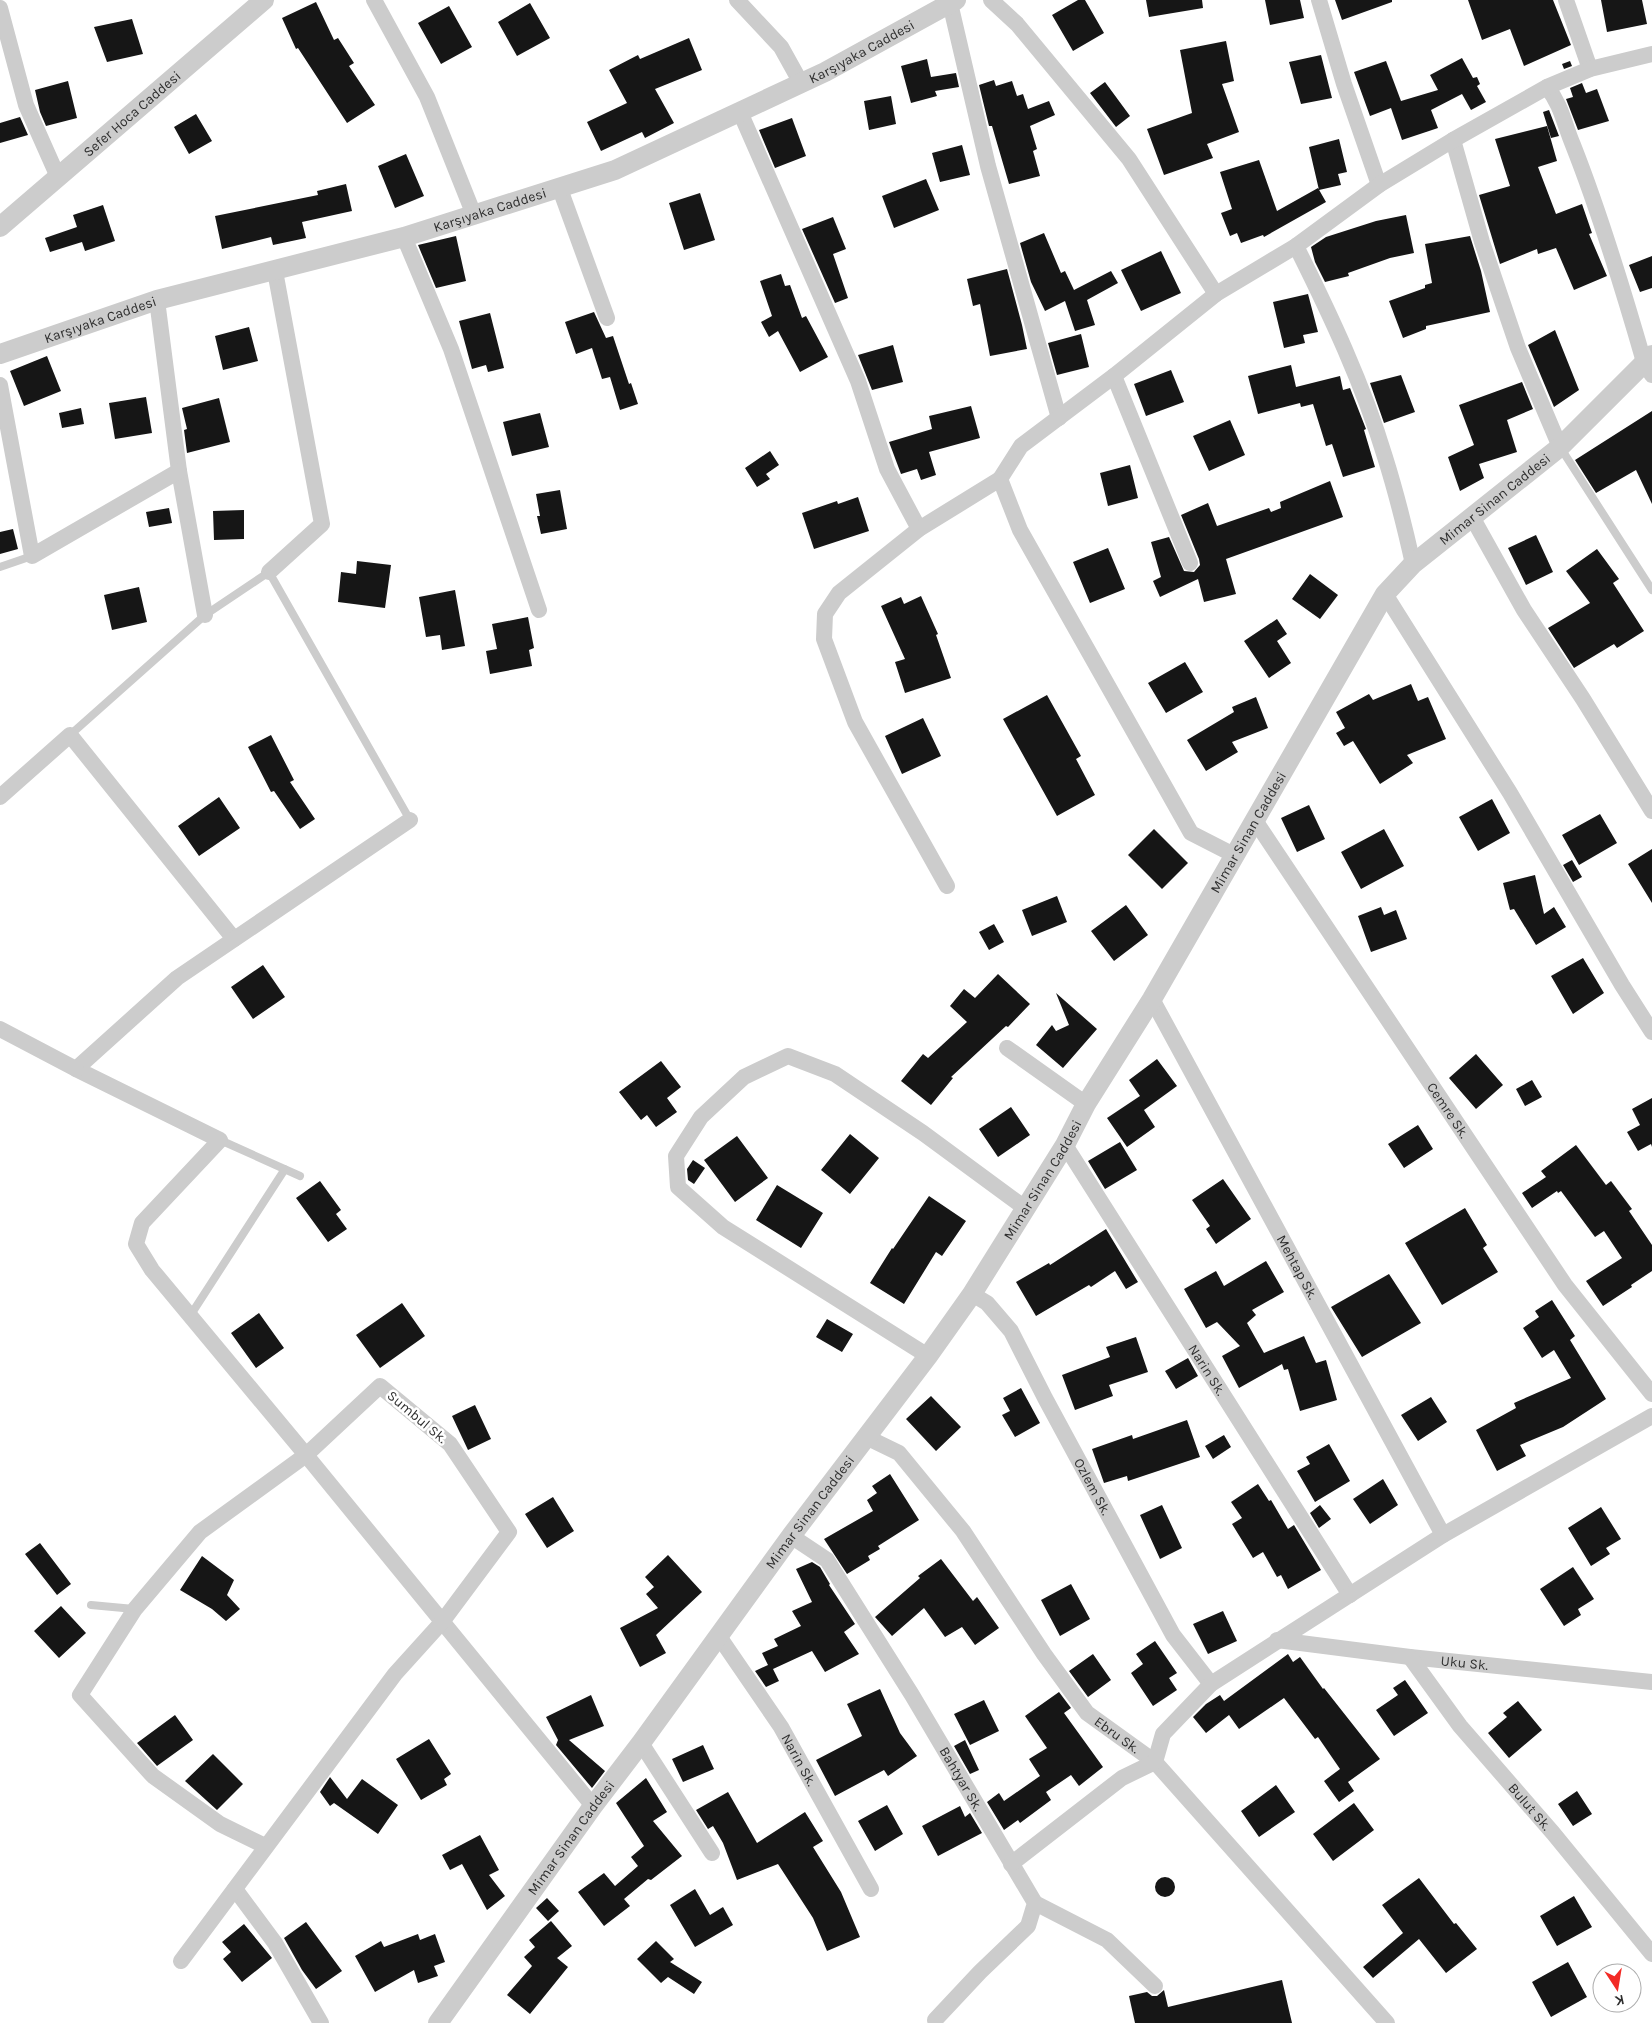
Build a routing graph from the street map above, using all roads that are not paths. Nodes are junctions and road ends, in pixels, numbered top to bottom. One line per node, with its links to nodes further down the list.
1 (264, 0): 15 (street, Sefer Hoca Caddesi)
2 (374, 0): 18 (street)
3 (737, 0): 11 (street)
4 (991, 0): 23 (street)
5 (1319, 0): 16 (street)
6 (1566, 0): 10 (street)
7 (953, 1): 11 (street, Karşıyaka Caddesi); 30 (street)
8 (0, 8): 15 (street)
9 (1652, 54): 10 (street)
10 (1590, 69): 12 (street)
11 (801, 83): 13 (street, Karşıyaka Caddesi)
12 (1547, 87): 14 (street); 27 (street)
13 (740, 112): 17 (street, Karşıyaka Caddesi); 35 (street)
14 (1453, 140): 16 (street); 31 (street)
15 (58, 177): 19 (street, Sefer Hoca Caddesi)
16 (1379, 185): 21 (street)
17 (560, 189): 18 (street, Karşıyaka Caddesi); 25 (street)
18 (474, 215): 20 (street, Karşıyaka Caddesi)
19 (0, 228)
20 (404, 237): 22 (street, Karşıyaka Caddesi); 43 (street)
21 (1296, 246): 23 (street); 38 (street)
22 (275, 271): 24 (street, Karşıyaka Caddesi); 40 (street)
23 (1216, 294): 28 (street)
24 (157, 300): 26 (street, Karşıyaka Caddesi); 32 (street)
25 (607, 318)
26 (0, 354)
27 (1649, 364): 31 (street, Mimar Sinan Caddesi)
28 (1114, 376): 30 (street); 37 (street)
29 (0, 385): 36 (street)
30 (1059, 418): 33 (street)
31 (1560, 447): 34 (street, Mimar Sinan Caddesi); 41 (lane)
32 (179, 471): 36 (street); 44 (street)
33 (1000, 479): 35 (street); 50 (street)
34 (1472, 517): 38 (street, Mimar Sinan Caddesi); 47 (street)
35 (919, 529): 51 (street)
36 (32, 556): 39 (lane)
37 (1190, 563)
38 (1412, 564): 42 (street, Mimar Sinan Caddesi)
39 (0, 567)
40 (269, 572): 44 (lane); 49 (lane)
41 (1652, 590)
42 (1385, 594): 48 (street, Mimar Sinan Caddesi); 55 (street)
43 (539, 610)
44 (205, 614): 45 (lane)
45 (70, 735): 46 (street); 52 (street)
46 (0, 797)
47 (1652, 811)
48 (1254, 819): 50 (street, Mimar Sinan Caddesi); 67 (street, Cemre Sk.)
49 (410, 820): 52 (street)
50 (1234, 855): 53 (street, Mimar Sinan Caddesi)
51 (947, 886)
52 (234, 939): 57 (street)
53 (1152, 999): 58 (street, Mimar Sinan Caddesi); 71 (street, Mehtap Sk.)
54 (0, 1029): 57 (street)
55 (1652, 1032)
56 (1007, 1048): 58 (street)
57 (76, 1068): 59 (street)
58 (1086, 1104): 60 (street, Mimar Sinan Caddesi)
59 (220, 1140): 61 (lane); 65 (street)
60 (1065, 1145): 63 (street, Mimar Sinan Caddesi); 73 (street, Narin Sk.)
61 (285, 1169): 62 (lane); 65 (lane)
62 (300, 1176)
63 (1025, 1208): 64 (street, Mimar Sinan Caddesi); 66 (street)
64 (972, 1294): 66 (street, Mimar Sinan Caddesi); 81 (street, Ozlem Sk.)
65 (190, 1316): 70 (street)
66 (928, 1356): 69 (street, Mimar Sinan Caddesi)
67 (1652, 1394)
68 (1652, 1416): 71 (street)
69 (866, 1437): 72 (street, Mimar Sinan Caddesi); 83 (street, Ebru Sk.)
70 (306, 1455): 75 (street); 76 (street); 76 (street, Sumbul Sk.)
71 (1443, 1535): 73 (street)
72 (790, 1536): 77 (street, Mimar Sinan Caddesi); 87 (street, Bahtyar Sk.)
73 (1350, 1595): 78 (street)
74 (91, 1605): 75 (lane)
75 (135, 1609): 85 (street)
76 (442, 1622): 84 (street); 85 (street)
77 (718, 1635): 82 (street, Mimar Sinan Caddesi); 89 (street, Narin Sk.)
78 (1277, 1640): 79 (street, Uku Sk.); 81 (street)
79 (1410, 1657): 80 (street, Uku Sk.); 91 (street, Bulut Sk.)
80 (1652, 1682)
81 (1211, 1684): 83 (street)
82 (641, 1743): 84 (street, Mimar Sinan Caddesi); 86 (street)
83 (1155, 1762): 87 (street); 97 (street, Ebru Sk.)
84 (592, 1806): 96 (street, Mimar Sinan Caddesi)
85 (265, 1846): 88 (street)
86 (712, 1852)
87 (1011, 1864): 90 (street, Bahtyar Sk.)
88 (235, 1889): 92 (street); 95 (street)
89 (871, 1889)
90 (1035, 1903): 93 (street); 94 (street)
91 (1652, 1954)
92 (180, 1961)
93 (1155, 1986)
94 (935, 2020)
95 (320, 2023)
96 (438, 2023)
97 (1387, 2023)

